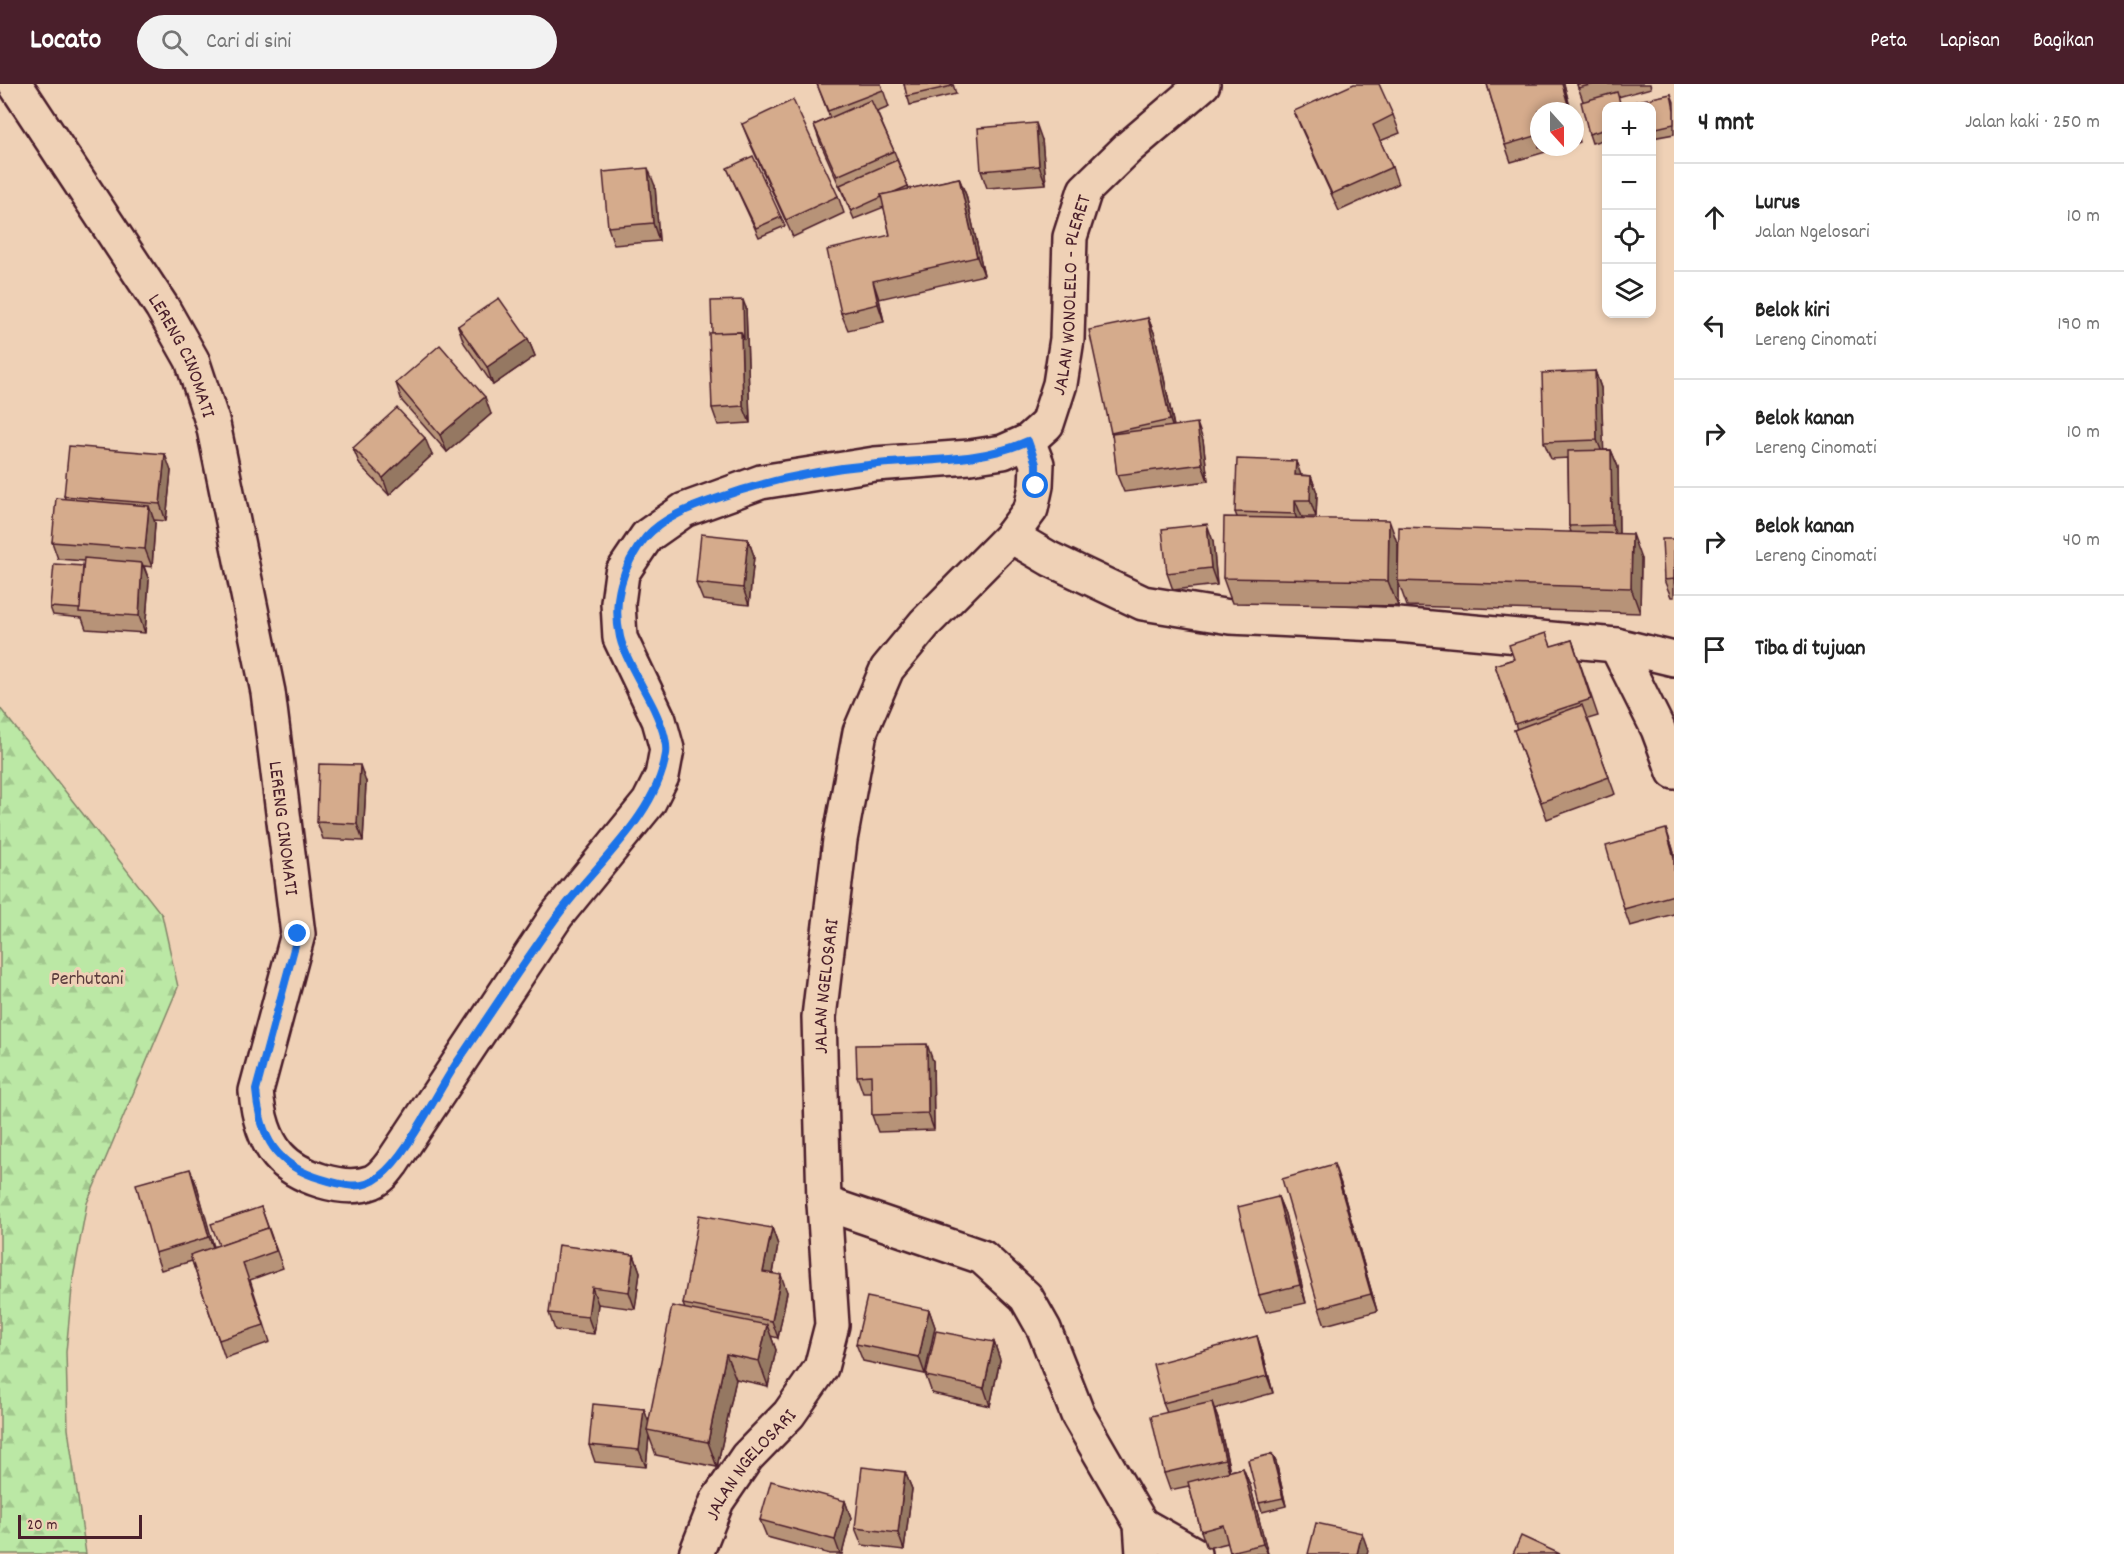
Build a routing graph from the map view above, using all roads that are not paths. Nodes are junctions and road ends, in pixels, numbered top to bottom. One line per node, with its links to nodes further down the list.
1 (15, 84): 3 (main road, LERENG CINOMATI)
2 (1203, 84): 3 (main road, JALAN WONOLELO - PLERET)
3 (1028, 441): 4 (main road, JALAN NGELOSARI)
4 (1011, 536): 5 (main road); 8 (main road, JALAN NGELOSARI)
5 (1616, 645): 6 (main road); 7 (main road)
6 (1674, 658)
7 (1674, 772)
8 (824, 1203): 9 (main road); 10 (main road, JALAN NGELOSARI)
9 (1142, 1539): 11 (main road)
10 (696, 1554)
11 (1194, 1554)

